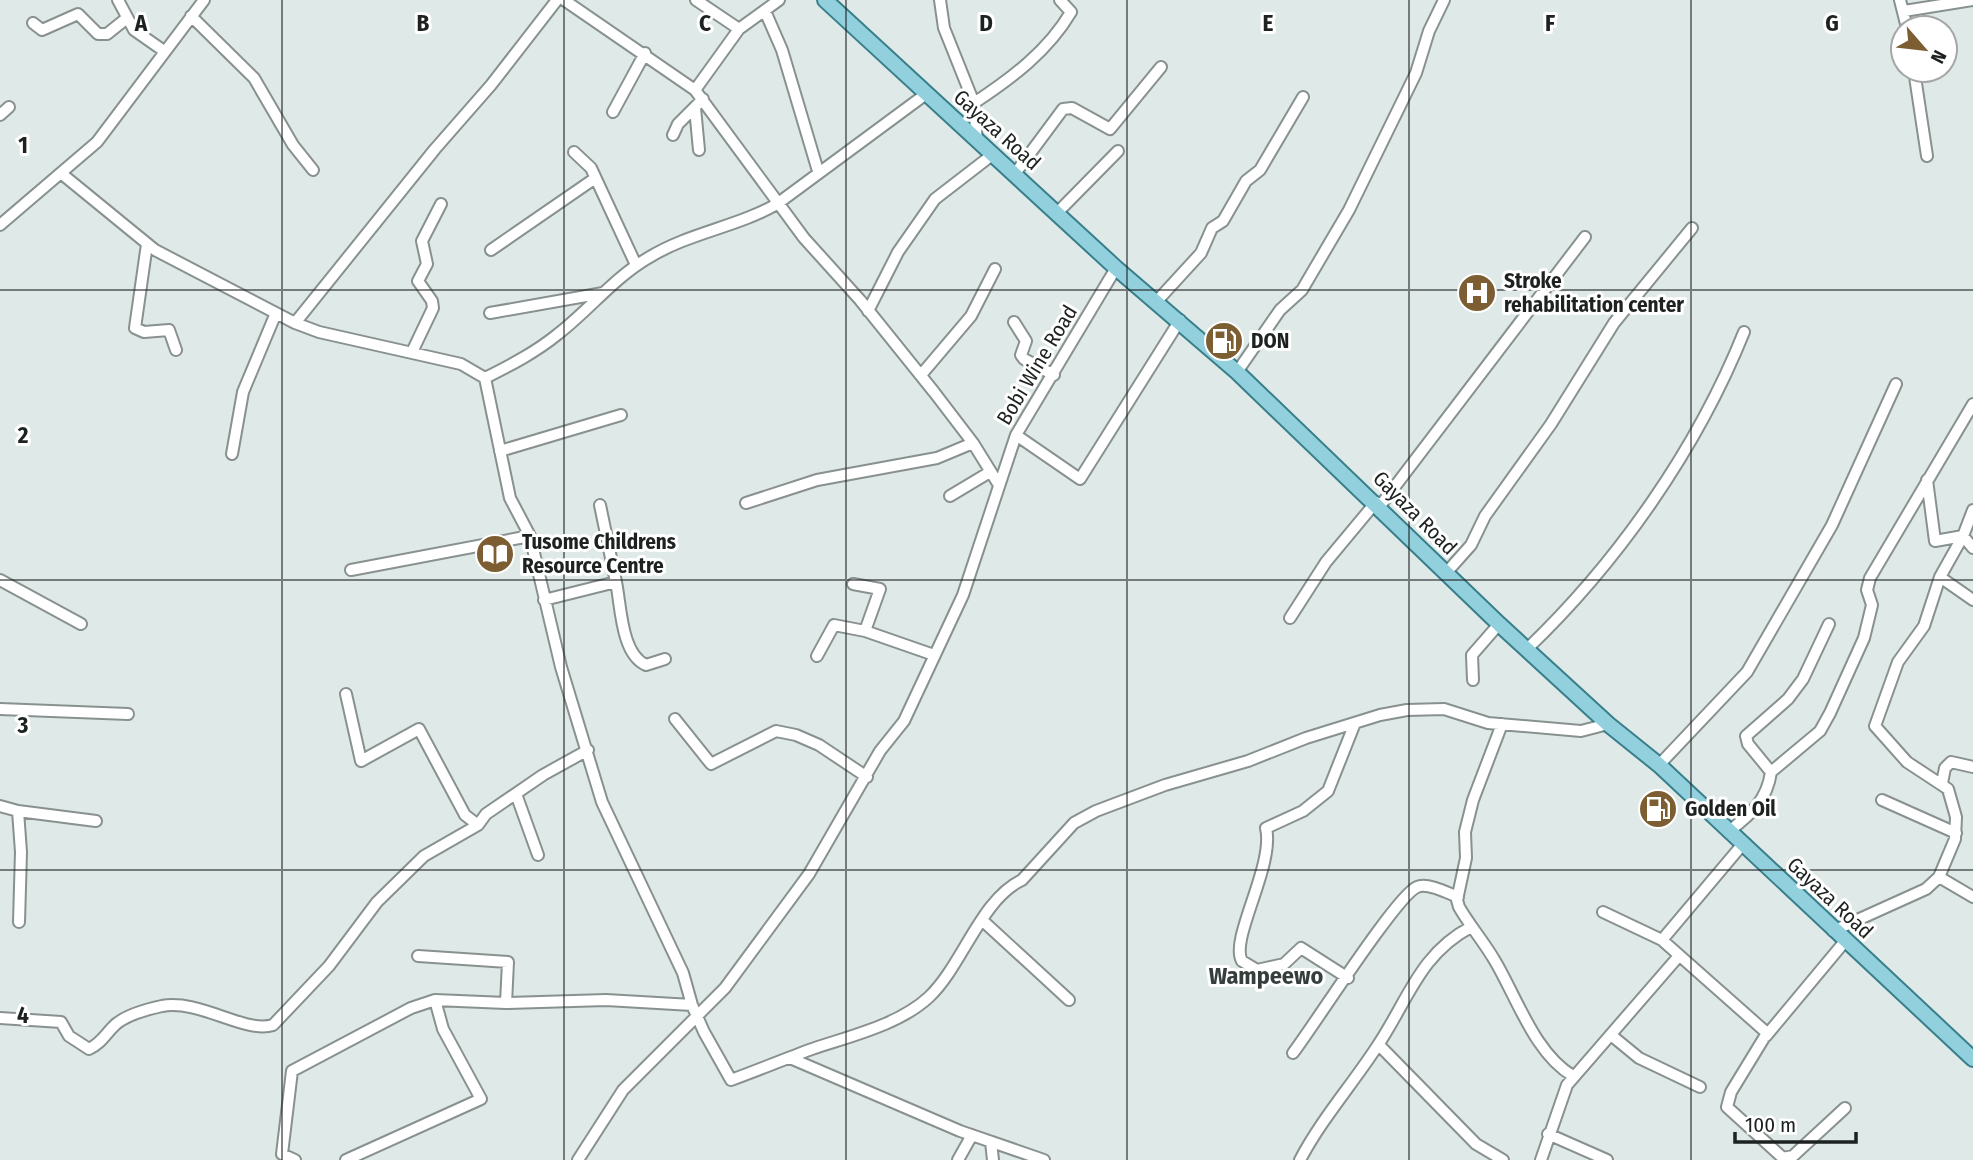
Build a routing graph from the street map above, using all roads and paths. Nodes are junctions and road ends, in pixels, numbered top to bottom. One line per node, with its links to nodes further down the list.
1 (118, 0): 15 (street)
2 (204, 0): 14 (street)
3 (557, 0): 58 (street)
4 (564, 0): 19 (street)
5 (696, 0): 17 (street)
6 (779, 0): 13 (street)
7 (825, 0): 23 (main road, Gayaza Road)
8 (940, 0): 26 (street)
9 (1060, 0): 26 (street)
10 (1444, 0): 62 (street)
11 (1973, 0): 12 (street)
12 (1902, 5)
13 (765, 11): 17 (street); 36 (street)
14 (191, 16): 18 (street); 35 (street)
15 (127, 18): 16 (street); 18 (street)
16 (33, 23)
17 (739, 29): 22 (street)
18 (164, 51): 37 (street)
19 (646, 53): 22 (street); 27 (street)
20 (1161, 67): 38 (street)
21 (1916, 84): 34 (street)
22 (695, 90): 25 (street)
23 (926, 94): 29 (main road, Gayaza Road); 36 (street)
24 (1303, 97): 52 (street)
25 (699, 103): 28 (street); 30 (street); 41 (street)
26 (974, 103): 29 (street)
27 (612, 112)
28 (673, 135)
29 (977, 142): 33 (main road, Gayaza Road)
30 (699, 150)
31 (1118, 151): 42 (street)
32 (574, 152): 39 (street)
33 (992, 155): 38 (main road, Gayaza Road); 53 (street)
34 (1927, 156)
35 (313, 170)
36 (818, 171): 41 (street)
37 (62, 174): 43 (street); 46 (street)
38 (1014, 174): 42 (main road, Gayaza Road)
39 (594, 179): 47 (street); 48 (street)
40 (441, 204): 61 (street)
41 (777, 204): 48 (street); 53 (street)
42 (1057, 213): 49 (main road, Gayaza Road)
43 (0, 225)
44 (1692, 228): 85 (street)
45 (1586, 237): 78 (street)
46 (147, 244): 54 (street); 60 (street)
47 (491, 250)
48 (636, 265): 51 (street)
49 (1116, 268): 52 (main road, Gayaza Road); 64 (street, Bobi Wine Road)
50 (995, 270): 63 (street)
51 (603, 293): 55 (street); 65 (street)
52 (1157, 301): 56 (main road, Gayaza Road)
53 (868, 311): 63 (street)
54 (276, 313): 58 (street); 72 (street)
55 (490, 313)
56 (1180, 320): 62 (main road, Gayaza Road); 69 (street)
57 (1014, 322): 64 (street)
58 (295, 323): 61 (street)
59 (1744, 332): 97 (street)
60 (176, 350)
61 (412, 352): 65 (street)
62 (1237, 372): 78 (main road, Gayaza Road)
63 (921, 375): 70 (street)
64 (1055, 375): 69 (street, Bobi Wine Road)
65 (485, 378): 71 (street)
66 (1896, 384): 110 (street)
67 (1973, 404): 74 (street)
68 (621, 415): 71 (street)
69 (1016, 435): 75 (street, Bobi Wine Road)
70 (973, 443): 73 (street); 77 (street)
71 (500, 451): 81 (street)
72 (232, 454)
73 (990, 472): 75 (street); 76 (street)
74 (1927, 480): 82 (street); 112 (street)
75 (999, 485): 98 (street, Bobi Wine Road)
76 (950, 496)
77 (746, 503)
78 (1378, 504): 85 (main road, Gayaza Road); 92 (street)
79 (600, 505): 88 (street)
80 (1973, 510): 82 (street)
81 (530, 536): 84 (street); 90 (street)
82 (1963, 536): 83 (street); 86 (street)
83 (1973, 548)
84 (351, 570)
85 (1446, 573): 94 (main road, Gayaza Road)
86 (1940, 578): 91 (street); 114 (street)
87 (0, 580): 93 (street)
88 (617, 583): 90 (street); 100 (street)
89 (853, 584): 96 (street)
90 (544, 600): 109 (street)
91 (1973, 600)
92 (1290, 618)
93 (81, 624)
94 (1499, 624): 97 (main road, Gayaza Road); 101 (street)
95 (1829, 624): 112 (street)
96 (865, 631): 98 (street); 99 (street)
97 (1527, 649): 108 (main road, Gayaza Road)
98 (934, 655): 113 (street, Bobi Wine Road)
99 (817, 656)
100 (665, 659)
101 (1473, 680)
102 (346, 694): 120 (street)
103 (0, 709): 104 (street)
104 (128, 714)
105 (675, 719): 113 (street)
106 (1355, 723): 107 (street); 129 (street); 137 (street)
107 (1502, 724): 108 (street); 126 (street)
108 (1608, 724): 110 (main road, Gayaza Road)
109 (588, 750): 115 (street); 141 (street)
110 (1659, 765): 121 (main road, Gayaza Road)
111 (1973, 766): 114 (street)
112 (1771, 772): 121 (street)
113 (867, 777): 142 (street, Bobi Wine Road)
114 (1942, 783): 122 (street)
115 (516, 794): 120 (street); 124 (street)
116 (1882, 800): 122 (street)
117 (0, 806): 118 (street)
118 (18, 811): 119 (street); 130 (street)
119 (96, 821)
120 (478, 825): 143 (street)
121 (1728, 832): 123 (main road, Gayaza Road)
122 (1956, 833): 125 (street)
123 (1742, 845): 132 (main road, Gayaza Road); 133 (street)
124 (538, 855)
125 (1939, 877): 127 (street); 132 (street)
126 (1458, 897): 131 (street); 137 (street)
127 (1973, 897)
128 (1603, 912): 133 (street)
129 (983, 921): 139 (street); 148 (street)
130 (19, 922)
131 (1471, 927): 146 (street); 150 (street)
132 (1833, 931): 134 (main road, Gayaza Road)
133 (1662, 940): 136 (street)
134 (1846, 940): 145 (street); 149 (main road, Gayaza Road)
135 (418, 956): 140 (street)
136 (1678, 957): 144 (street); 145 (street)
137 (1348, 978): 147 (street)
138 (435, 1000): 140 (street); 156 (street); 157 (street)
139 (1069, 1000)
140 (506, 1003): 141 (street)
141 (692, 1005): 142 (street)
142 (699, 1016): 148 (street); 158 (street, Bobi Wine Road)
143 (0, 1018)
144 (1611, 1035): 150 (street); 151 (street)
145 (1766, 1036): 152 (street)
146 (1379, 1045): 162 (street); 163 (street)
147 (1293, 1053)
148 (790, 1058): 154 (street)
149 (1973, 1059)
150 (1573, 1076): 153 (street)
151 (1700, 1087)
152 (1845, 1108)
153 (1548, 1134): 164 (street); 165 (street)
154 (972, 1135): 155 (street); 159 (street)
155 (991, 1142): 160 (street); 161 (street)
156 (295, 1160)
157 (346, 1160)
158 (578, 1160)
159 (958, 1160)
160 (993, 1160)
161 (1044, 1160)
162 (1300, 1160)
163 (1503, 1160)
164 (1541, 1160)
165 (1607, 1160)

